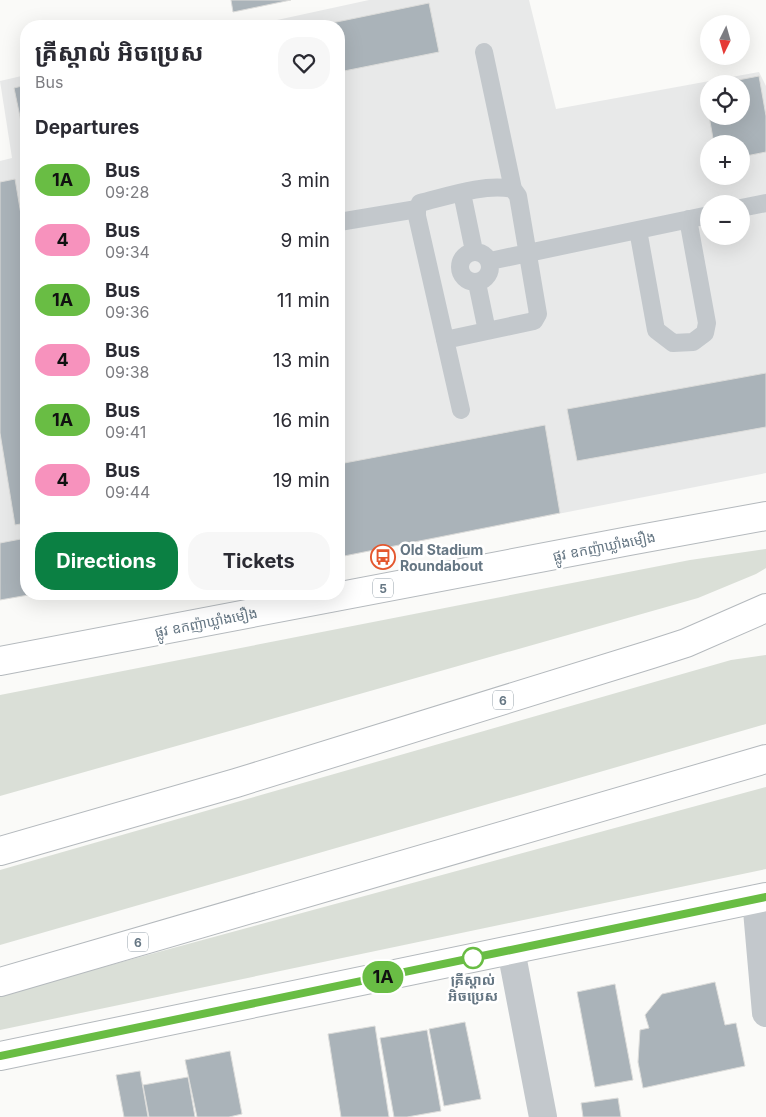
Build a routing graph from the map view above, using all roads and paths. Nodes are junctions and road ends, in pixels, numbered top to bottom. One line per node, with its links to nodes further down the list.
1 (484, 52): 2 (lane)
2 (514, 189): 3 (lane); 12 (lane)
3 (462, 192): 6 (lane); 11 (lane)
4 (766, 203): 5 (lane)
5 (750, 206)
6 (417, 209): 9 (lane); 15 (lane)
7 (700, 216): 8 (lane)
8 (688, 219): 10 (lane); 10 (lane)
9 (345, 221)
10 (638, 230): 12 (lane)
11 (474, 251): 13 (lane); 14 (lane)
12 (528, 252): 13 (lane); 17 (lane)
13 (490, 261): 16 (lane)
14 (459, 270): 15 (lane); 16 (lane)
15 (431, 276): 18 (lane)
16 (477, 283): 17 (lane)
17 (487, 331): 18 (lane)
18 (445, 340): 19 (lane)
19 (461, 410)
20 (766, 516): 21 (highway, ផ្លូវ ឧកញ៉ាឃ្លាំងមឿង / 5)
21 (345, 595)
22 (320, 600): 24 (highway, ផ្លូវ ឧកញ៉ាឃ្លាំងមឿង / 5)
23 (766, 608): 26 (highway, 6)
24 (0, 661)
25 (766, 759): 29 (highway, 6)
26 (0, 851)
27 (761, 898): 28 (highway); 30 (street)
28 (511, 950): 31 (highway); 32 (street)
29 (0, 982)
30 (766, 1013)
31 (0, 1056)
32 (543, 1117)

